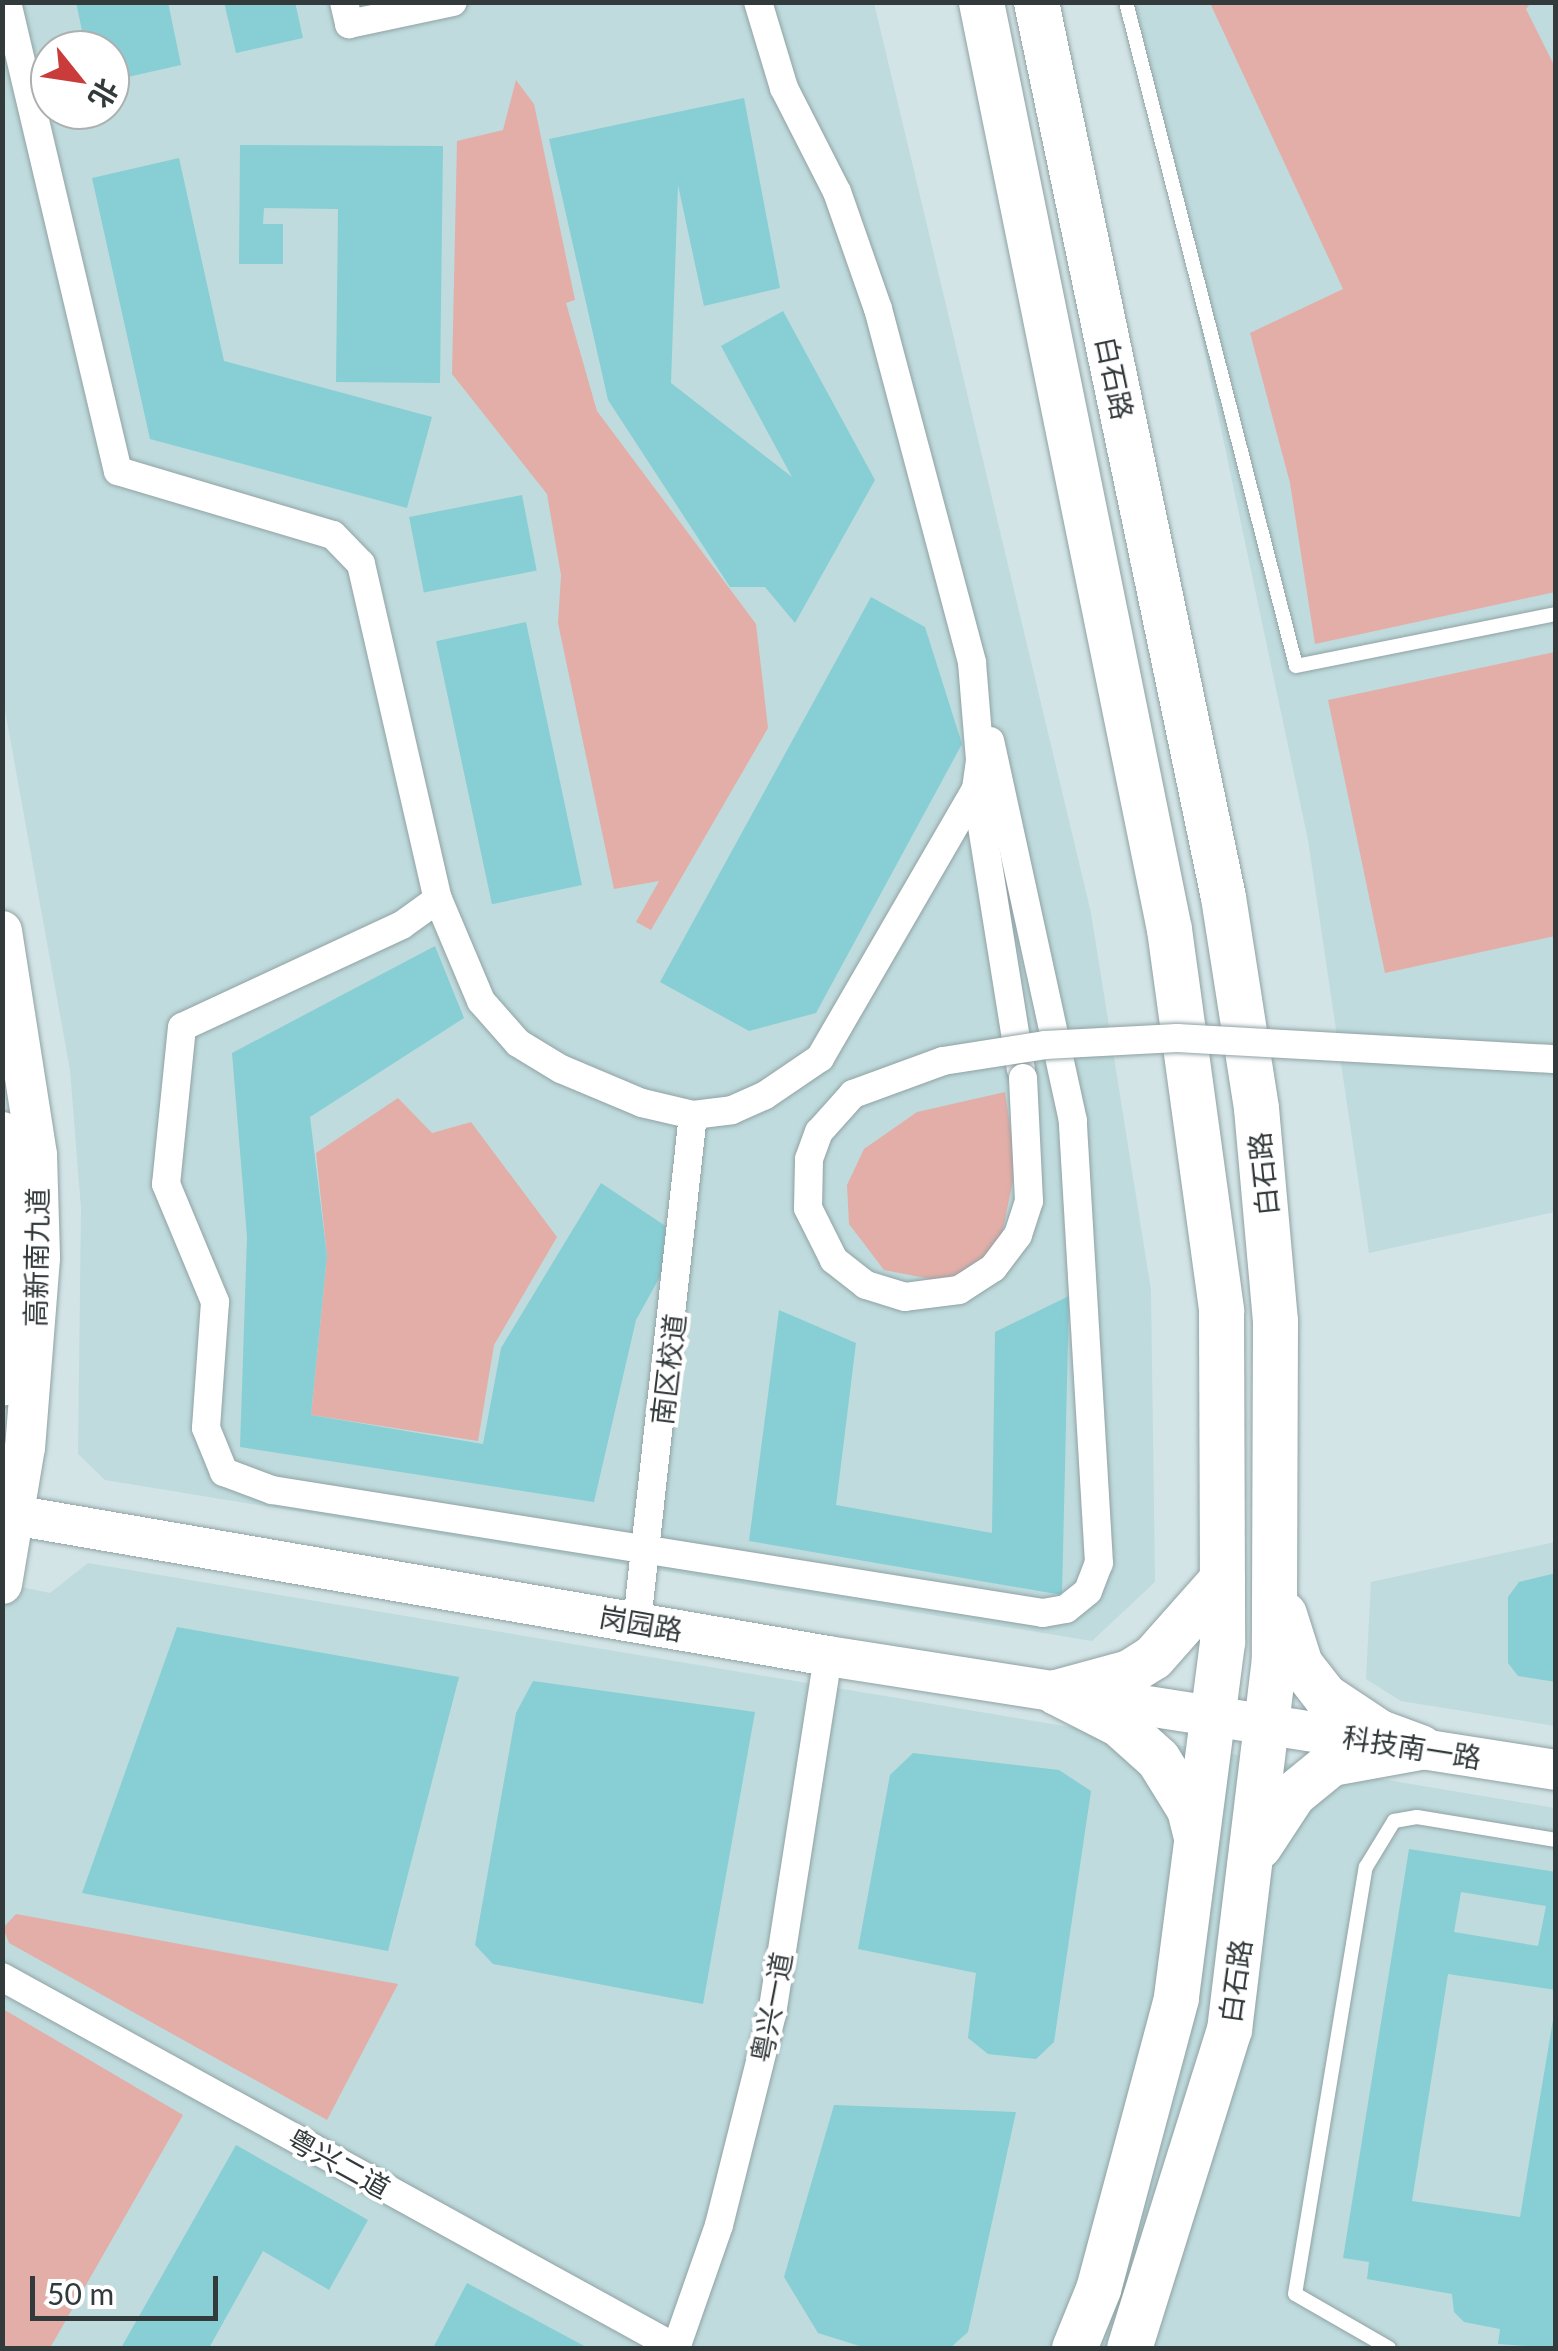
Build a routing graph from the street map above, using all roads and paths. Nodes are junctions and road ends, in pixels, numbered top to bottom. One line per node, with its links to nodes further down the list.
1 (7, 2): 11 (street)
2 (344, 2): 3 (street)
3 (453, 2)
4 (758, 2): 9 (street)
5 (981, 2): 19 (main road, 白石路)
6 (1036, 2): 21 (main road, 白石路)
7 (1126, 2): 8 (lane)
8 (1556, 614)
9 (972, 662): 10 (street); 18 (street)
10 (976, 789): 13 (street, bridge); 14 (street)
11 (438, 899): 14 (street); 18 (street)
12 (2, 931): 17 (street, 高新南九道)
13 (1556, 1060)
14 (692, 1114): 18 (street, 南区校道)
15 (2, 1132): 16 (street, 高新南九道)
16 (2, 1386)
17 (9, 1514): 20 (street, 高新南九道); 22 (street, 岗园路)
18 (647, 1547): 22 (street, 南区校道)
19 (1222, 1579): 24 (main road); 25 (main road, 白石路)
20 (2, 1584)
21 (1277, 1588): 26 (main road, 白石路); 27 (main road)
22 (636, 1622): 23 (street, 岗园路)
23 (828, 1656): 24 (street, 岗园路); 33 (street, 粤兴一道)
24 (1056, 1692): 25 (street, 岗园路); 30 (main road)
25 (1216, 1717): 26 (street, 岗园路); 30 (main road, 白石路)
26 (1268, 1727): 27 (street, 科技南一路); 31 (main road, 白石路)
27 (1420, 1747): 28 (street, 科技南一路); 31 (main road)
28 (1556, 1770)
29 (1556, 1840): 36 (lane)
30 (1198, 1844): 34 (main road, 白石路)
31 (1251, 1861): 35 (main road, 白石路)
32 (2, 1977): 33 (street, 粤兴二道)
33 (676, 2348)
34 (1074, 2348)
35 (1129, 2348)
36 (1389, 2348)

